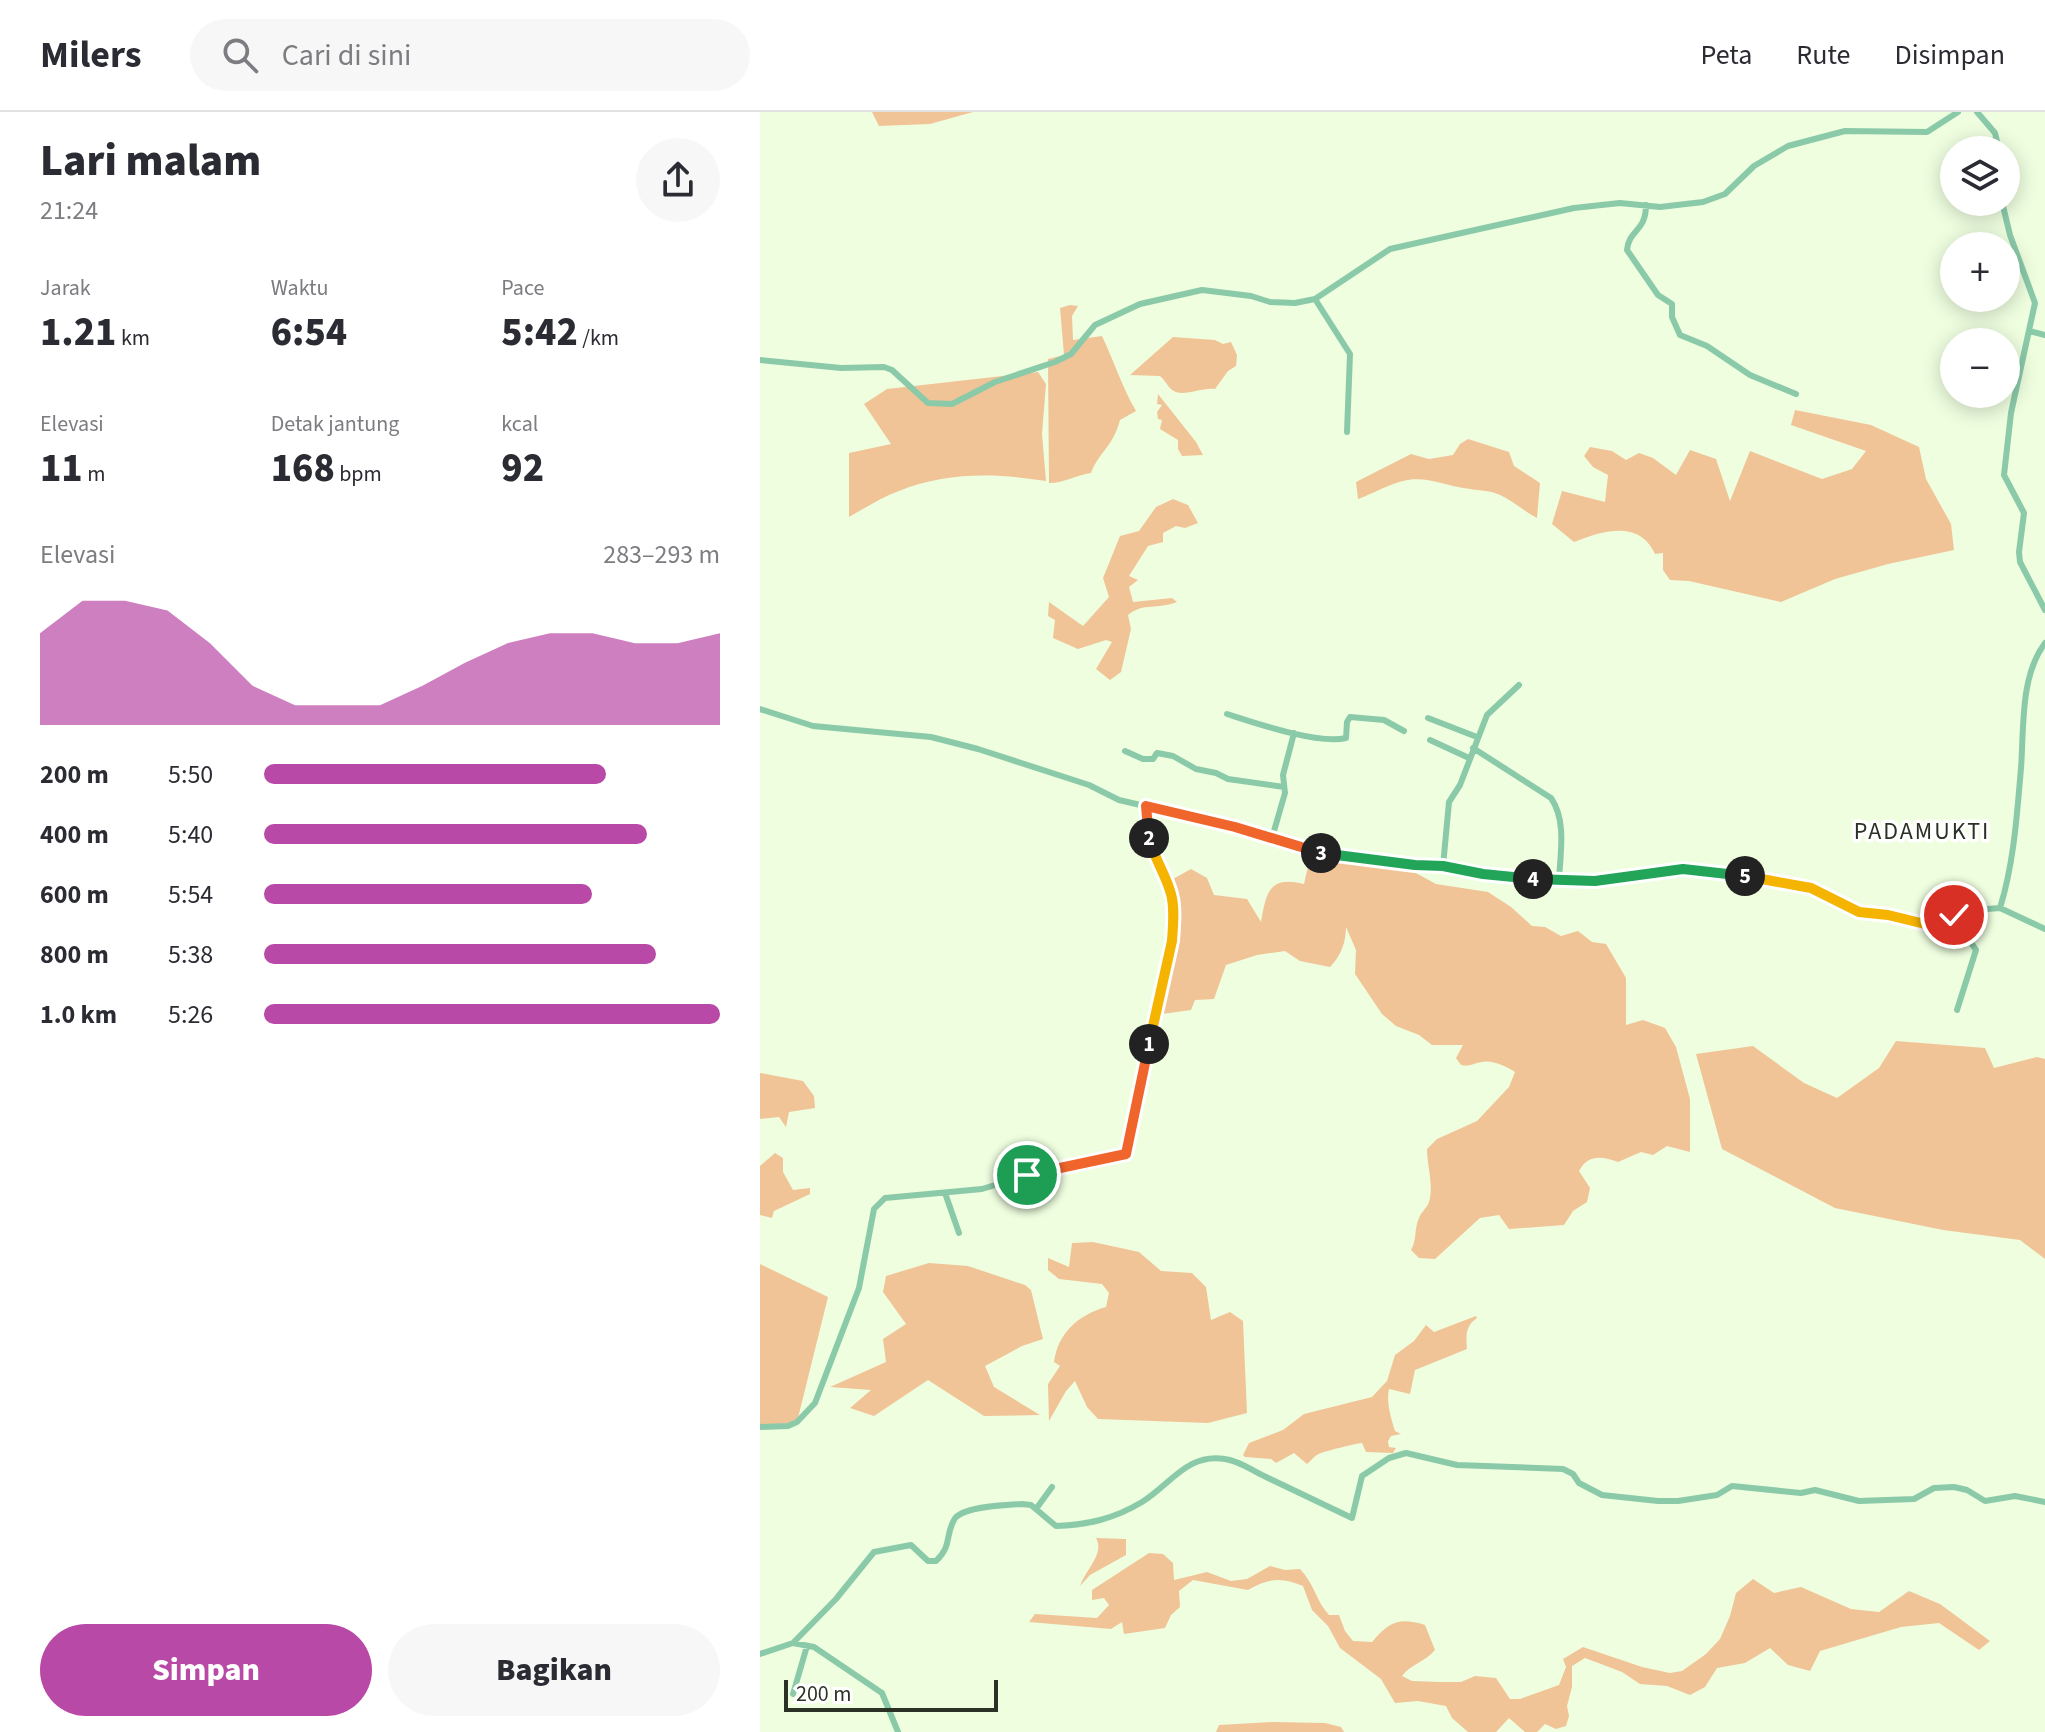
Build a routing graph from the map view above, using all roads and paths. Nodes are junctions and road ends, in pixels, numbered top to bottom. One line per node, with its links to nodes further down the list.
1 (1958, 112): 4 (street)
2 (1977, 112): 3 (street)
3 (1996, 136)
4 (1646, 205): 8 (street); 12 (street)
5 (2006, 216): 7 (street)
6 (2045, 293): 7 (street)
7 (2033, 294): 9 (street)
8 (1315, 299): 11 (street); 13 (street)
9 (2030, 331): 10 (street); 14 (street)
10 (2045, 335)
11 (760, 360)
12 (1796, 394)
13 (1347, 432)
14 (2045, 610)
15 (2045, 643): 32 (street)
16 (1519, 685): 22 (street)
17 (760, 709): 28 (street)
18 (1227, 714): 21 (street)
19 (1428, 718): 22 (street)
20 (1404, 731): 21 (street)
21 (1294, 733): 27 (street)
22 (1477, 737): 24 (street)
23 (1430, 740): 26 (street)
24 (1473, 748): 26 (street); 31 (street)
25 (1125, 751): 27 (street)
26 (1469, 758): 30 (street)
27 (1284, 787): 29 (street)
28 (1146, 806): 29 (street); 36 (street)
29 (1272, 838): 30 (street)
30 (1443, 866): 31 (street)
31 (1559, 881): 33 (street)
32 (2000, 908): 33 (street); 34 (street)
33 (1962, 911): 35 (street)
34 (2045, 929)
35 (1957, 1010)
36 (945, 1193): 37 (street); 38 (street)
37 (959, 1233)
38 (760, 1427)
39 (1052, 1487): 41 (street)
40 (2045, 1502): 41 (street)
41 (1036, 1509): 42 (street)
42 (793, 1643): 43 (street); 44 (street)
43 (807, 1646): 45 (street); 46 (street)
44 (760, 1654)
45 (793, 1694)
46 (898, 1732)

